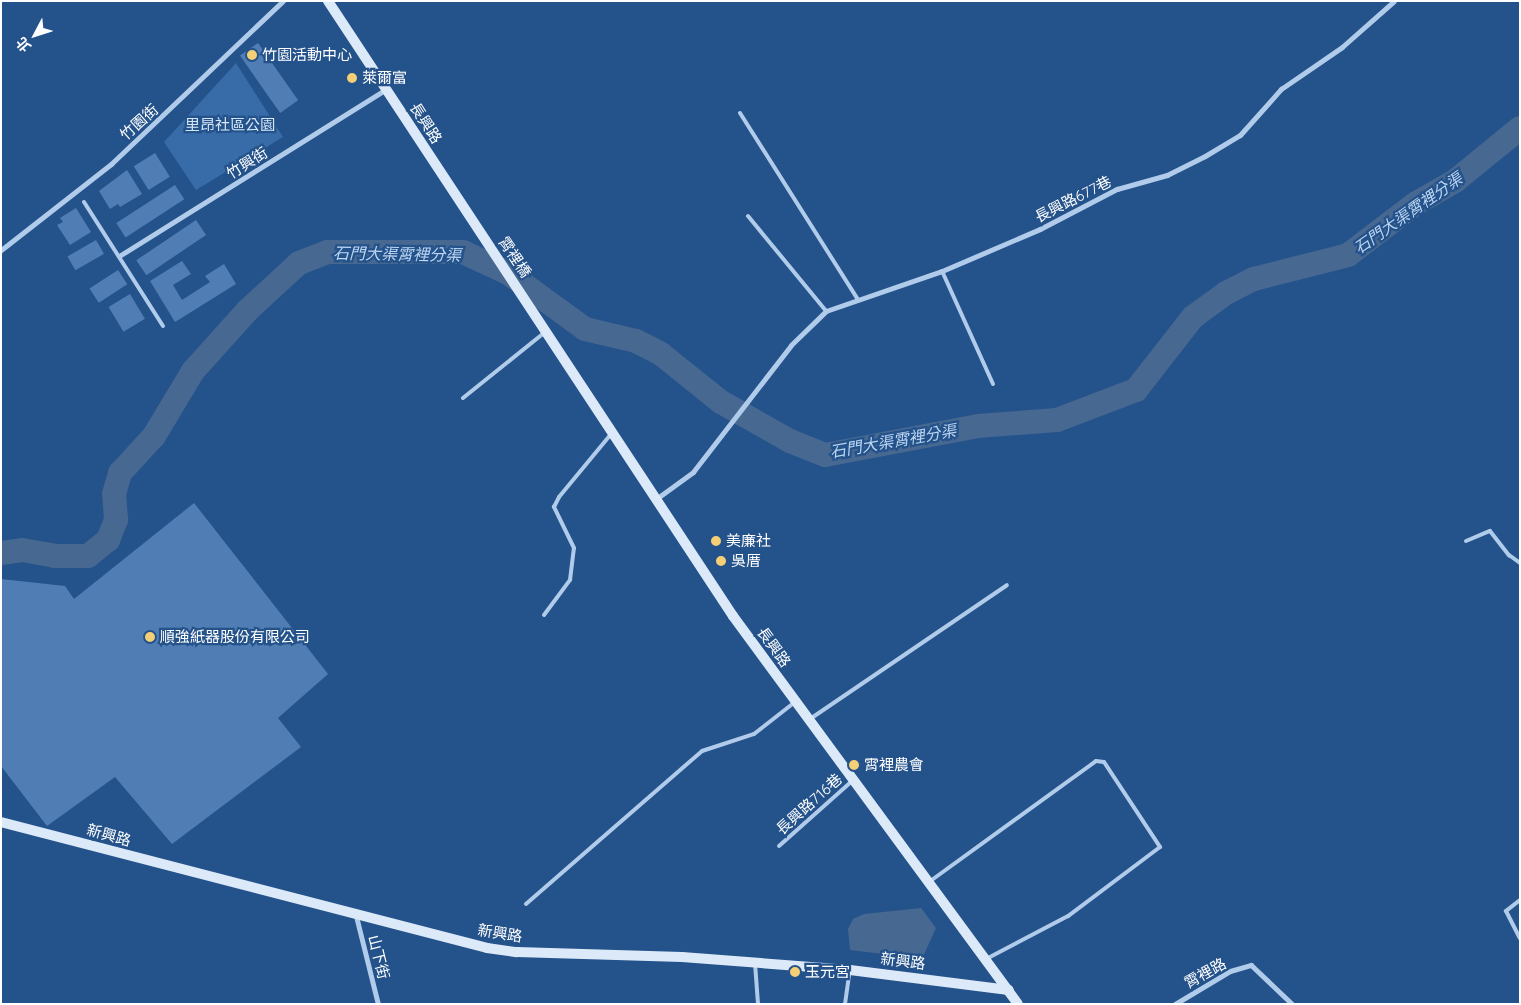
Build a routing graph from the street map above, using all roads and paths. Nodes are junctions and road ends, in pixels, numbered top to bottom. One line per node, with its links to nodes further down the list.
1 (283, 1): 9 (street, 竹園街)
2 (328, 1): 4 (main road, 長興路)
3 (1394, 1): 11 (street, 長興路677巷)
4 (386, 89): 8 (main road, 長興路); 10 (street, 竹興街)
5 (740, 113): 13 (lane)
6 (84, 202): 10 (lane)
7 (748, 216): 14 (lane)
8 (482, 236): 12 (main road, 霄裡橋)
9 (1, 250)
10 (119, 256): 15 (lane)
11 (942, 272): 13 (street, 長興路677巷); 17 (lane)
12 (523, 295): 16 (main road, 長興路)
13 (857, 298): 14 (street, 長興路677巷)
14 (826, 311): 20 (street, 長興路677巷)
15 (163, 326)
16 (546, 332): 18 (lane); 19 (main road, 長興路)
17 (993, 384)
18 (464, 398)
19 (612, 433): 20 (main road, 長興路); 24 (lane)
20 (656, 499): 25 (main road, 長興路)
21 (1466, 541): 22 (lane)
22 (1520, 563)
23 (1008, 585): 26 (lane)
24 (544, 615)
25 (795, 702): 26 (main road, 長興路); 32 (lane)
26 (809, 720): 27 (main road, 長興路)
27 (855, 778): 29 (lane, 長興路716巷); 30 (main road, 長興路)
28 (1, 822): 33 (main road, 新興路)
29 (779, 846)
30 (929, 882): 35 (main road, 長興路); 35 (lane)
31 (1520, 900): 34 (lane)
32 (526, 904)
33 (356, 916): 36 (main road, 新興路); 39 (street, 山下街)
34 (1520, 938)
35 (986, 959): 38 (main road, 長興路)
36 (755, 963): 37 (main road, 新興路); 40 (lane)
37 (850, 970): 38 (main road, 新興路); 41 (lane)
38 (1009, 990): 42 (main road, 長興路)
39 (378, 1004)
40 (758, 1004)
41 (845, 1004)
42 (1018, 1004)
43 (1175, 1004): 44 (street, 霄裡路)
44 (1292, 1004)

